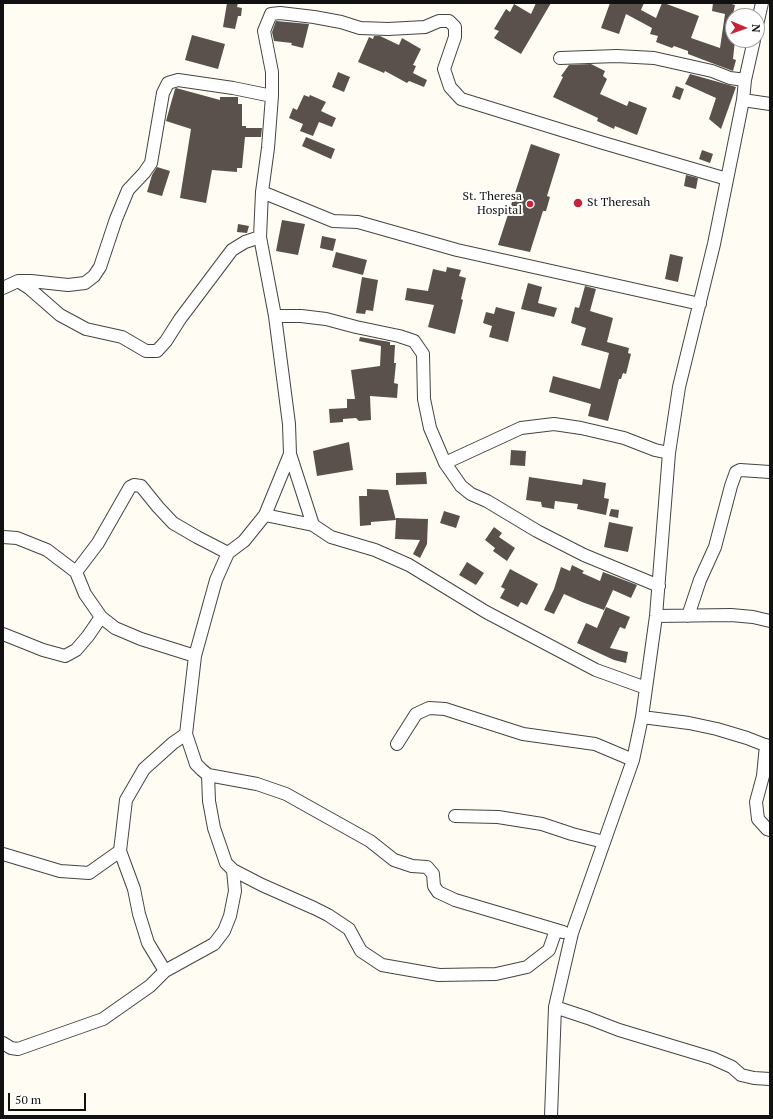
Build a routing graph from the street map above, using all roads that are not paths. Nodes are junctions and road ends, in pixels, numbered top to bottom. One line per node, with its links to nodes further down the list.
1 (752, 48): 3 (street)
2 (560, 58): 3 (street)
3 (744, 80): 5 (street)
4 (272, 96): 7 (street); 8 (street); 10 (street)
5 (743, 100): 6 (street); 7 (street)
6 (770, 104)
7 (727, 179): 12 (street)
8 (262, 192): 9 (street); 12 (street)
9 (260, 237): 10 (street); 13 (street)
10 (18, 281): 11 (street)
11 (3, 288)
12 (700, 304): 14 (street)
13 (275, 316): 15 (street); 16 (street)
14 (669, 453): 16 (street); 23 (street)
15 (290, 454): 18 (street); 19 (street)
16 (445, 463): 23 (street)
17 (770, 472): 25 (street)
18 (265, 516): 19 (street); 21 (street)
19 (313, 525): 30 (street)
20 (3, 537): 22 (street)
21 (228, 553): 22 (street); 29 (street)
22 (76, 572): 26 (street)
23 (658, 586): 24 (street)
24 (656, 616): 25 (street); 30 (street)
25 (688, 616): 27 (street)
26 (101, 617): 28 (street); 29 (street)
27 (770, 621)
28 (3, 634)
29 (195, 656): 32 (street)
30 (646, 688): 31 (street)
31 (642, 717): 34 (street); 35 (street)
32 (186, 734): 36 (street); 40 (street)
33 (397, 744): 35 (street)
34 (768, 746): 38 (street)
35 (632, 760): 39 (street)
36 (208, 775): 42 (street); 43 (street)
37 (455, 816): 39 (street)
38 (770, 830)
39 (604, 842): 44 (street)
40 (120, 851): 41 (street); 45 (street)
41 (3, 854)
42 (233, 870): 43 (street); 45 (street)
43 (556, 930): 44 (street)
44 (572, 933): 46 (street)
45 (165, 971): 47 (street)
46 (555, 1007): 48 (street); 49 (street)
47 (3, 1043)
48 (770, 1079)
49 (551, 1116)

